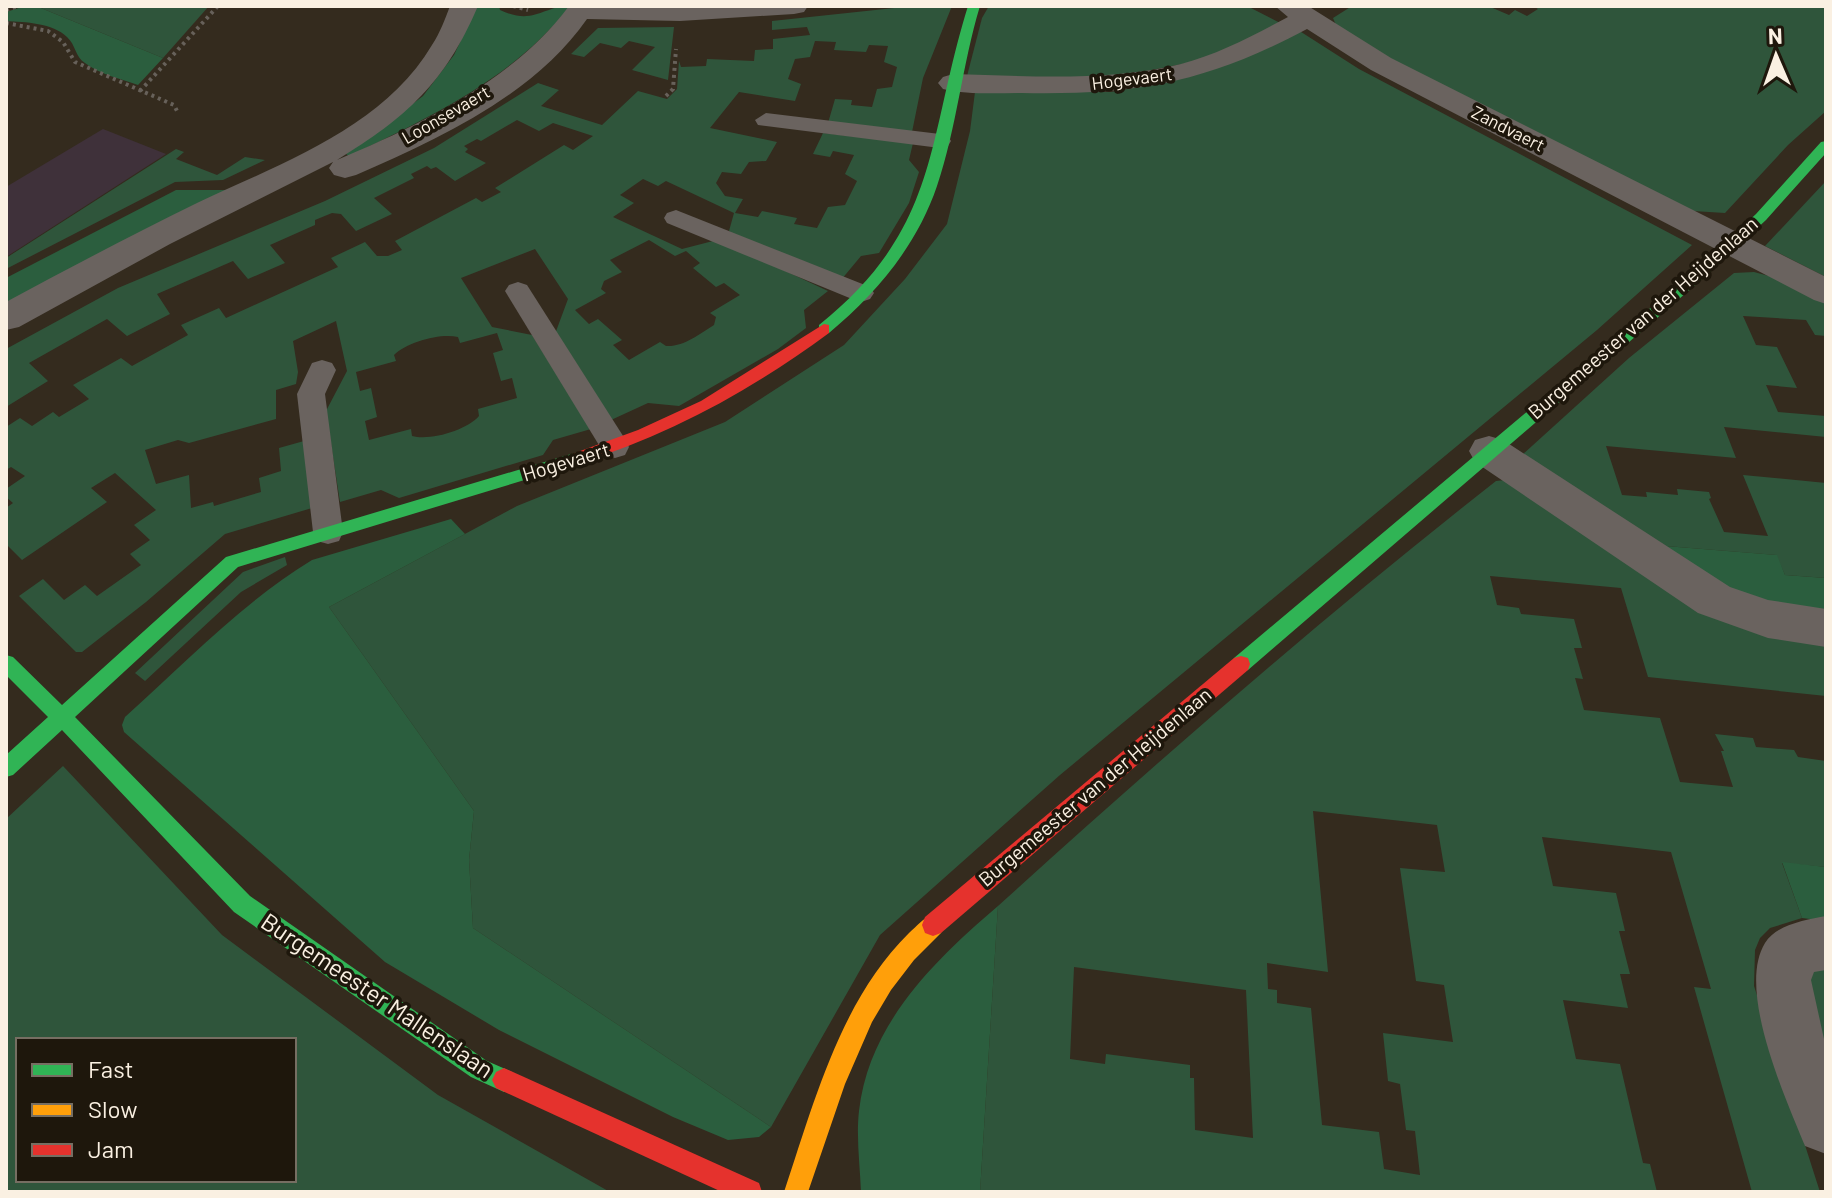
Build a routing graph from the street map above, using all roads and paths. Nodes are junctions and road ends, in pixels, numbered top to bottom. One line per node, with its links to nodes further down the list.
1 (18, 6): 7 (path)
2 (218, 6): 12 (path)
3 (464, 6): 18 (street, Loonsevaert)
4 (794, 6): 9 (street)
5 (974, 6): 11 (street, Hogevaert)
6 (582, 8): 9 (street); 18 (street, Loonsevaert)
7 (6, 10)
8 (1306, 12): 11 (street, Hogevaert); 20 (street, Zandvaert)
9 (680, 13): 13 (path)
10 (6, 23): 12 (path)
11 (953, 83): 16 (street, Hogevaert)
12 (140, 91): 14 (path)
13 (666, 96)
14 (178, 113)
15 (766, 120): 16 (lane)
16 (940, 141): 23 (street, Hogevaert)
17 (1826, 145): 20 (street, Burgemeester van der Heijdenlaan)
18 (284, 176): 24 (street, Loonsevaert)
19 (676, 218): 23 (lane)
20 (1732, 243): 22 (street, Zandvaert); 27 (street, Burgemeester van der Heijdenlaan)
21 (518, 291): 26 (lane)
22 (1826, 292)
23 (861, 293): 26 (street, Hogevaert)
24 (6, 318)
25 (322, 370): 28 (lane)
26 (615, 447): 28 (street, Hogevaert)
27 (1489, 451): 29 (street); 36 (street, Burgemeester van der Heijdenlaan)
28 (328, 532): 31 (street, Hogevaert)
29 (1826, 628)
30 (6, 663): 31 (street, Burgemeester Mallenslaan)
31 (62, 718): 32 (street, Hogevaert); 35 (street, Burgemeester Mallenslaan)
32 (6, 768)
33 (1826, 943): 34 (street)
34 (1826, 1125)
35 (750, 1192)
36 (796, 1192)

